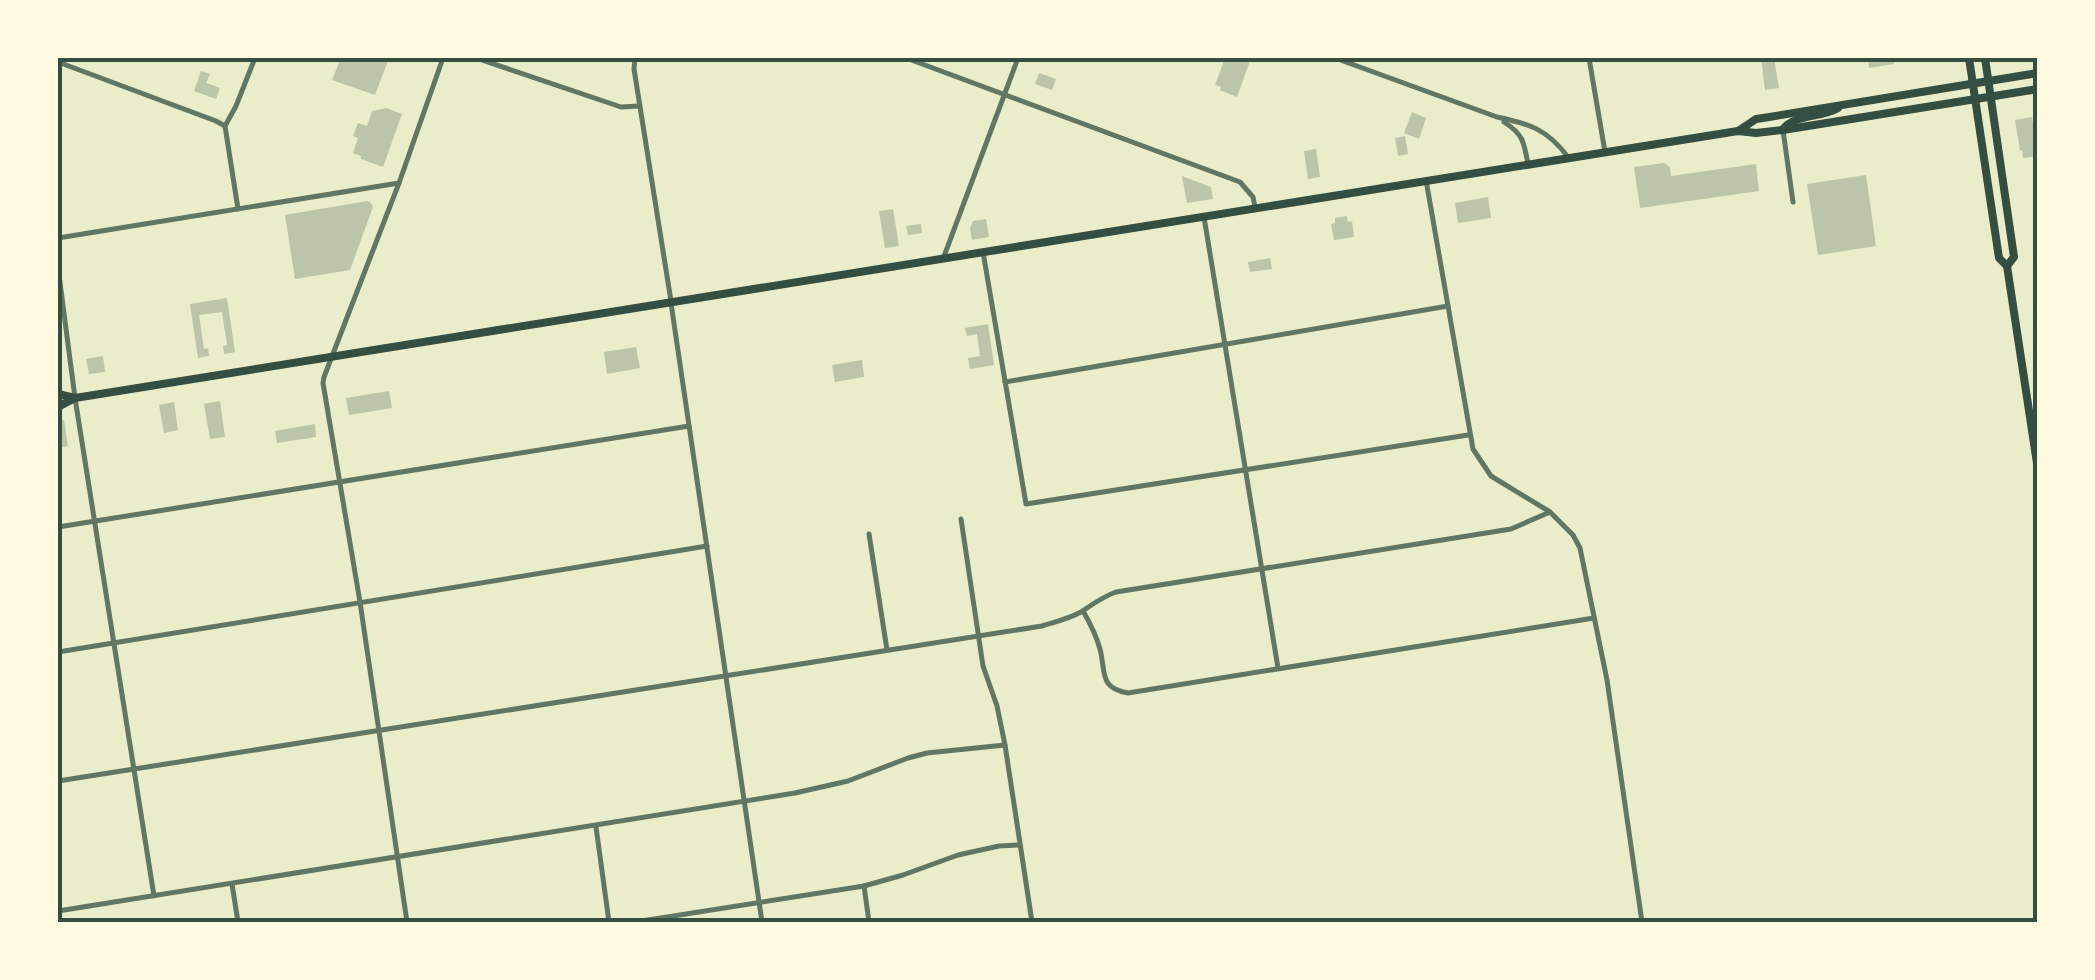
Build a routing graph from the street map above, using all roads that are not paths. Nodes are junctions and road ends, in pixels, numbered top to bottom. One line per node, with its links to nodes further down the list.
1 (255, 58): 23 (street)
2 (443, 58): 30 (street)
3 (476, 58): 20 (street)
4 (635, 58): 20 (street)
5 (906, 58): 17 (street)
6 (1018, 58): 17 (street)
7 (1335, 58): 22 (street)
8 (1588, 58): 26 (street)
9 (1969, 58): 15 (main road)
10 (1985, 58): 14 (main road)
11 (60, 60): 12 (street); 23 (street)
12 (58, 70)
13 (2038, 74): 14 (main road)
14 (1989, 82): 15 (main road); 18 (main road)
15 (1973, 84): 19 (main road); 21 (main road)
16 (2038, 89): 18 (main road)
17 (1005, 94): 32 (street); 37 (street)
18 (1992, 97): 19 (main road); 38 (main road)
19 (1975, 100): 25 (main road); 38 (main road)
20 (639, 106): 40 (street)
21 (1842, 106): 24 (main road); 25 (main road)
22 (1497, 118): 27 (street); 28 (street)
23 (224, 126): 33 (street)
24 (1738, 130): 25 (main road); 26 (main road)
25 (1783, 130): 31 (street)
26 (1606, 152): 27 (main road)
27 (1568, 157): 28 (main road)
28 (1528, 164): 29 (main road)
29 (1426, 179): 32 (main road); 41 (street)
30 (399, 183): 33 (street); 43 (street)
31 (1793, 202)
32 (1256, 207): 34 (main road)
33 (238, 209): 35 (street)
34 (1204, 216): 36 (main road); 42 (street)
35 (58, 238)
36 (984, 252): 37 (main road); 44 (street)
37 (944, 259): 40 (main road)
38 (2007, 266): 51 (main road)
39 (58, 267): 46 (street)
40 (671, 303): 43 (main road); 48 (street)
41 (1448, 306): 42 (street); 49 (street)
42 (1226, 345): 44 (street); 50 (street)
43 (331, 357): 46 (main road); 52 (street)
44 (1005, 382): 50 (street)
45 (58, 394): 46 (main road)
46 (75, 398): 47 (main road); 55 (street)
47 (58, 407)
48 (689, 426): 52 (street); 58 (street)
49 (1468, 435): 50 (street); 53 (street)
50 (1246, 469): 59 (street)
51 (2038, 470)
52 (338, 481): 55 (street); 60 (street)
53 (1550, 512): 59 (street); 62 (street)
54 (961, 519): 63 (street)
55 (96, 521): 56 (street); 64 (street)
56 (58, 527)
57 (869, 534): 65 (street)
58 (707, 546): 60 (street); 68 (street)
59 (1262, 568): 61 (street); 67 (street)
60 (360, 602): 64 (street); 69 (street)
61 (1083, 611): 63 (street); 67 (street)
62 (1594, 618): 67 (street); 89 (street)
63 (978, 636): 65 (street); 70 (street)
64 (114, 642): 66 (street); 71 (street)
65 (887, 650): 68 (street)
66 (58, 652)
67 (1278, 668)
68 (725, 676): 69 (street); 73 (street)
69 (379, 730): 71 (street); 76 (street)
70 (1005, 746): 73 (street); 75 (street)
71 (134, 768): 72 (street); 79 (street)
72 (58, 781)
73 (744, 801): 74 (street); 80 (street)
74 (596, 827): 76 (street); 84 (street)
75 (1020, 845): 78 (street); 88 (street)
76 (398, 857): 77 (street); 83 (street)
77 (232, 884): 79 (street); 82 (street)
78 (864, 886): 80 (street); 87 (street)
79 (154, 896): 81 (street)
80 (758, 901): 85 (street); 86 (street)
81 (58, 911)
82 (238, 922)
83 (407, 922)
84 (609, 922)
85 (636, 922)
86 (762, 922)
87 (870, 922)
88 (1032, 922)
89 (1642, 922)

